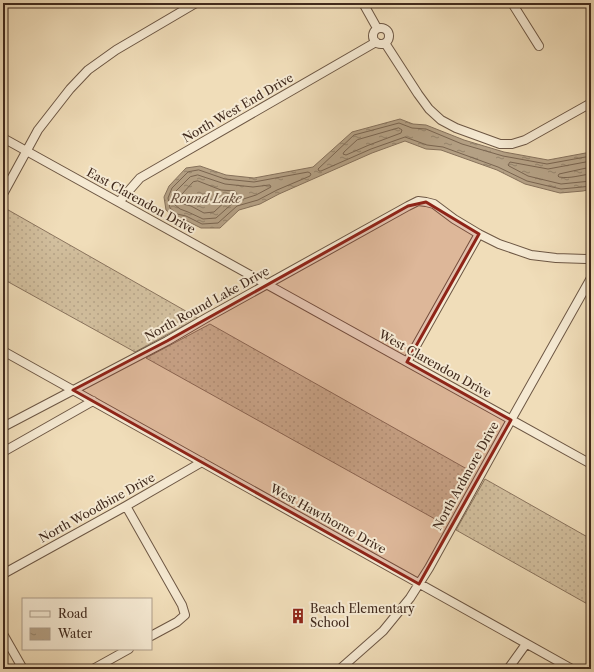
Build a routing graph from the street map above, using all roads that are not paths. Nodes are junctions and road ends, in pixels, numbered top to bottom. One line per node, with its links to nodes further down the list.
1 (196, 3): 10 (street)
2 (363, 3): 4 (street)
3 (512, 3): 7 (street)
4 (377, 28): 5 (street); 6 (street)
5 (376, 42): 6 (street); 12 (street, North West End Drive)
6 (385, 43): 8 (street)
7 (539, 46)
8 (591, 103)
9 (3, 138): 10 (street, East Clarendon Drive)
10 (26, 151): 11 (street); 12 (street, East Clarendon Drive)
11 (3, 194)
12 (119, 202): 16 (street, East Clarendon Drive)
13 (479, 234): 14 (street); 16 (street, North Round Lake Drive); 18 (street)
14 (591, 258)
15 (591, 278): 21 (street, North Ardmore Drive)
16 (267, 284): 18 (street, West Clarendon Drive); 19 (street, North Round Lake Drive)
17 (3, 351): 19 (street, West Hawthorne Drive)
18 (407, 362): 21 (street, West Clarendon Drive)
19 (73, 390): 20 (street, West Hawthorne Drive); 22 (street, North Round Lake Drive)
20 (93, 401): 23 (street); 24 (street, West Hawthorne Drive)
21 (511, 420): 25 (street, West Clarendon Drive); 28 (street, North Ardmore Drive)
22 (3, 427)
23 (3, 452)
24 (202, 462): 26 (street, North Woodbine Drive); 28 (street, West Hawthorne Drive)
25 (591, 464)
26 (126, 506): 27 (street, North Woodbine Drive); 30 (street)
27 (3, 574)
28 (419, 584): 31 (street, West Hawthorne Drive); 35 (street, North Ardmore Drive)
29 (3, 634): 33 (street)
30 (152, 635)
31 (526, 644): 36 (street); 37 (street, West Hawthorne Drive)
32 (127, 650): 34 (street)
33 (23, 669)
34 (93, 669)
35 (340, 669)
36 (508, 669)
37 (572, 669)

